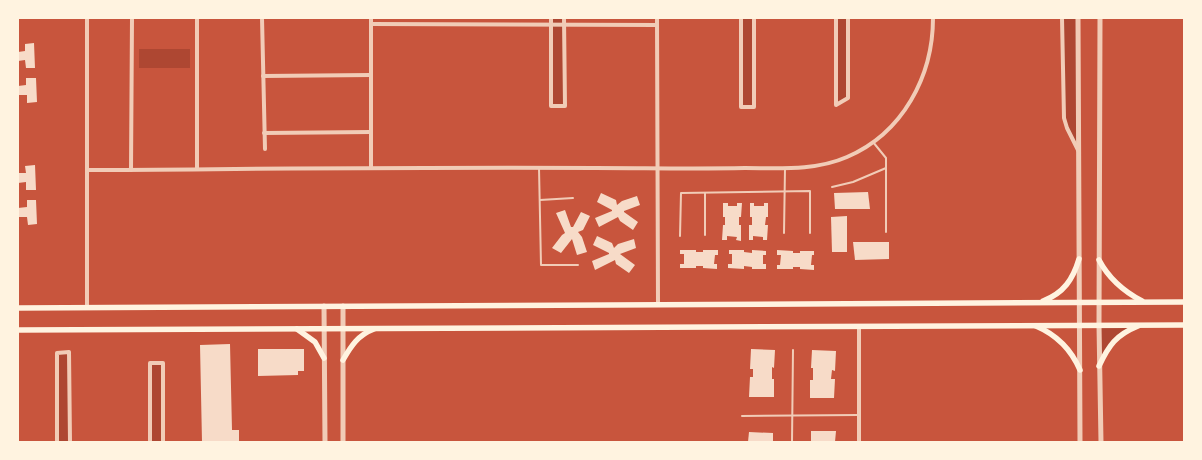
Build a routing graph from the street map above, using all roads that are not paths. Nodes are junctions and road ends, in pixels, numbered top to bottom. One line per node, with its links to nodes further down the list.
1 (87, 18): 38 (street)
2 (132, 18): 39 (street)
3 (197, 18): 36 (street)
4 (262, 18): 26 (street)
5 (371, 18): 19 (street)
6 (458, 18): 20 (street)
7 (471, 18): 21 (street)
8 (551, 18): 22 (street)
9 (564, 18): 23 (street)
10 (656, 18): 24 (street)
11 (741, 18): 12 (street)
12 (754, 18)
13 (836, 18): 14 (street)
14 (848, 18)
15 (933, 18): 29 (street)
16 (1062, 18): 31 (street)
17 (1078, 18): 31 (street)
18 (1100, 18): 51 (street)
19 (371, 24): 20 (street); 25 (street)
20 (458, 24): 21 (street)
21 (471, 24): 22 (street)
22 (551, 24): 23 (street); 23 (street)
23 (564, 24): 24 (street)
24 (657, 25): 37 (street)
25 (371, 75): 26 (street); 27 (street)
26 (263, 76): 28 (street)
27 (371, 132): 28 (street); 32 (street)
28 (264, 133): 30 (street)
29 (873, 142): 34 (street); 35 (lane)
30 (264, 149)
31 (1079, 151): 50 (street)
32 (371, 168): 33 (street); 36 (street)
33 (539, 168): 37 (street); 44 (lane)
34 (784, 168): 37 (street); 41 (lane)
35 (886, 168): 40 (lane); 45 (lane)
36 (197, 169): 39 (street)
37 (657, 169): 58 (street)
38 (87, 170): 39 (street); 61 (street)
39 (131, 170)
40 (832, 187)
41 (784, 192): 42 (lane); 46 (lane); 47 (lane)
42 (705, 193): 48 (lane); 49 (lane)
43 (573, 198): 44 (lane)
44 (540, 200): 52 (lane)
45 (886, 232)
46 (784, 233)
47 (810, 233)
48 (680, 236)
49 (705, 236)
50 (1080, 259): 53 (main road); 54 (street)
51 (1099, 260): 55 (street); 56 (main road)
52 (578, 265)
53 (1039, 302): 54 (main road); 58 (main road)
54 (1080, 302): 55 (main road); 64 (street)
55 (1099, 302): 56 (main road); 65 (street)
56 (1144, 302): 57 (main road)
57 (1184, 302)
58 (658, 304): 60 (main road)
59 (324, 306): 60 (main road); 61 (main road); 72 (street)
60 (343, 306): 69 (street)
61 (87, 307): 62 (main road)
62 (18, 308)
63 (1034, 325): 64 (main road); 68 (main road); 78 (main road)
64 (1080, 325): 65 (main road); 78 (street)
65 (1099, 325): 66 (main road); 77 (street)
66 (1140, 325): 67 (main road); 77 (main road)
67 (1184, 325)
68 (859, 326): 70 (main road); 79 (street)
69 (344, 328): 70 (main road); 72 (main road); 76 (street)
70 (379, 328): 76 (main road)
71 (295, 329): 72 (main road); 73 (main road); 75 (main road)
72 (324, 329): 75 (street)
73 (18, 330)
74 (793, 350): 81 (lane)
75 (324, 358): 86 (street)
76 (343, 360): 87 (street)
77 (1099, 366): 91 (street)
78 (1080, 370): 90 (street)
79 (858, 415): 81 (lane); 89 (street)
80 (742, 416): 81 (lane)
81 (792, 416): 88 (lane)
82 (57, 442): 83 (street)
83 (70, 442)
84 (150, 442): 85 (street)
85 (163, 442)
86 (325, 442)
87 (343, 442)
88 (792, 442)
89 (859, 442)
90 (1080, 442)
91 (1101, 442)

